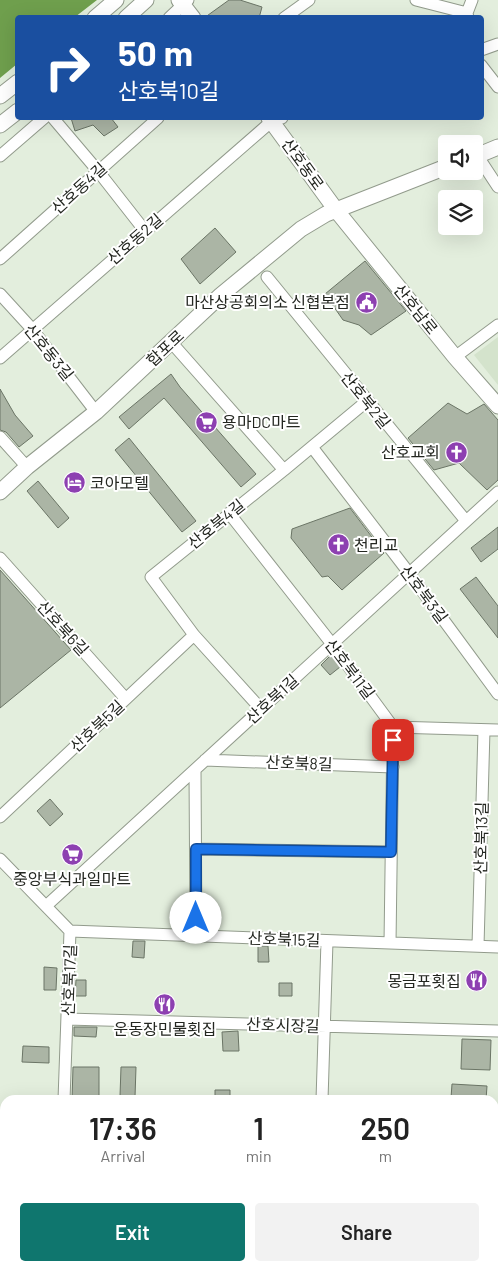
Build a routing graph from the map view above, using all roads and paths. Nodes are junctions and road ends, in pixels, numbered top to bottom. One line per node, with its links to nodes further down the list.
1 (116, 0): 7 (main road)
2 (146, 0): 8 (main road)
3 (309, 0): 11 (street)
4 (416, 0): 12 (street)
5 (472, 0): 12 (street)
6 (183, 1): 9 (street); 10 (main road)
7 (98, 15)
8 (129, 15)
9 (171, 15)
10 (191, 15)
11 (288, 15)
12 (468, 15)
13 (498, 44): 14 (street)
14 (484, 49)
15 (484, 69): 17 (street)
16 (15, 84): 18 (main road)
17 (498, 87)
18 (0, 96)
19 (15, 113): 25 (main road)
20 (42, 120): 28 (street)
21 (55, 120): 31 (street)
22 (156, 120): 31 (street, 산호동4길)
23 (273, 120): 34 (street, 산호동2길)
24 (275, 120): 33 (main road, 산호동로)
25 (0, 125)
26 (498, 148): 27 (main road)
27 (483, 153)
28 (0, 156)
29 (483, 167): 32 (street)
30 (438, 170): 33 (main road, 합포로)
31 (98, 171): 34 (street); 35 (street, 산호동4길)
32 (498, 187)
33 (336, 210): 40 (main road, 합포로); 41 (main road, 산호남로)
34 (145, 231): 39 (street, 산호동2길)
35 (0, 259)
36 (267, 278): 43 (street, 산호북2길)
37 (0, 294): 39 (street, 산호동3길)
38 (498, 325): 41 (street)
39 (32, 329): 42 (street, 산호동2길); 45 (street, 산호동3길)
40 (171, 342): 45 (main road, 합포로); 49 (street)
41 (455, 357): 44 (main road, 산호남로)
42 (0, 358)
43 (367, 401): 47 (street, 산호북4길); 53 (street, 산호북2길)
44 (498, 406)
45 (96, 412): 48 (main road, 합포로)
46 (0, 437): 48 (street)
47 (312, 447): 49 (street, 산호북4길); 55 (street, 산호북3길)
48 (26, 467): 50 (main road, 합포로)
49 (284, 470): 52 (street, 산호북4길)
50 (0, 492)
51 (498, 492): 53 (street, 산호북1길)
52 (229, 513): 56 (street, 산호북4길); 57 (street, 산호북11길)
53 (466, 521): 55 (street, 산호북1길)
54 (0, 558): 59 (street, 산호북6길)
55 (409, 573): 57 (street, 산호북1길); 58 (street, 산호북3길)
56 (194, 635): 59 (street, 산호북5길); 60 (street, 산호북4길)
57 (332, 644): 60 (street, 산호북1길); 61 (street, 산호북11길)
58 (498, 694)
59 (126, 699): 67 (street, 산호북5길)
60 (260, 709): 64 (street, 산호북1길)
61 (393, 727): 62 (street); 65 (street)
62 (484, 730): 63 (street); 76 (street, 산호북13길)
63 (498, 730)
64 (205, 760): 65 (street, 산호북8길); 66 (street, 산호북1길)
65 (393, 767): 69 (street)
66 (195, 770): 68 (street); 71 (street, 산호북1길)
67 (0, 817)
68 (196, 849): 69 (street); 73 (street)
69 (391, 852): 75 (street)
70 (0, 859): 71 (street, 산호북17길)
71 (46, 906): 72 (street, 산호북17길)
72 (70, 931): 73 (street, 산호북15길); 78 (street, 산호북17길)
73 (196, 936): 74 (street, 산호북15길)
74 (327, 941): 75 (street, 산호북15길); 79 (street)
75 (390, 943): 76 (street, 산호북15길)
76 (478, 946): 77 (street, 산호북15길)
77 (498, 947)
78 (67, 1019): 79 (street, 산호시장길); 81 (street, 산호북17길)
79 (325, 1026): 80 (street, 산호시장길); 82 (street)
80 (498, 1030)
81 (64, 1095)
82 (322, 1095)

